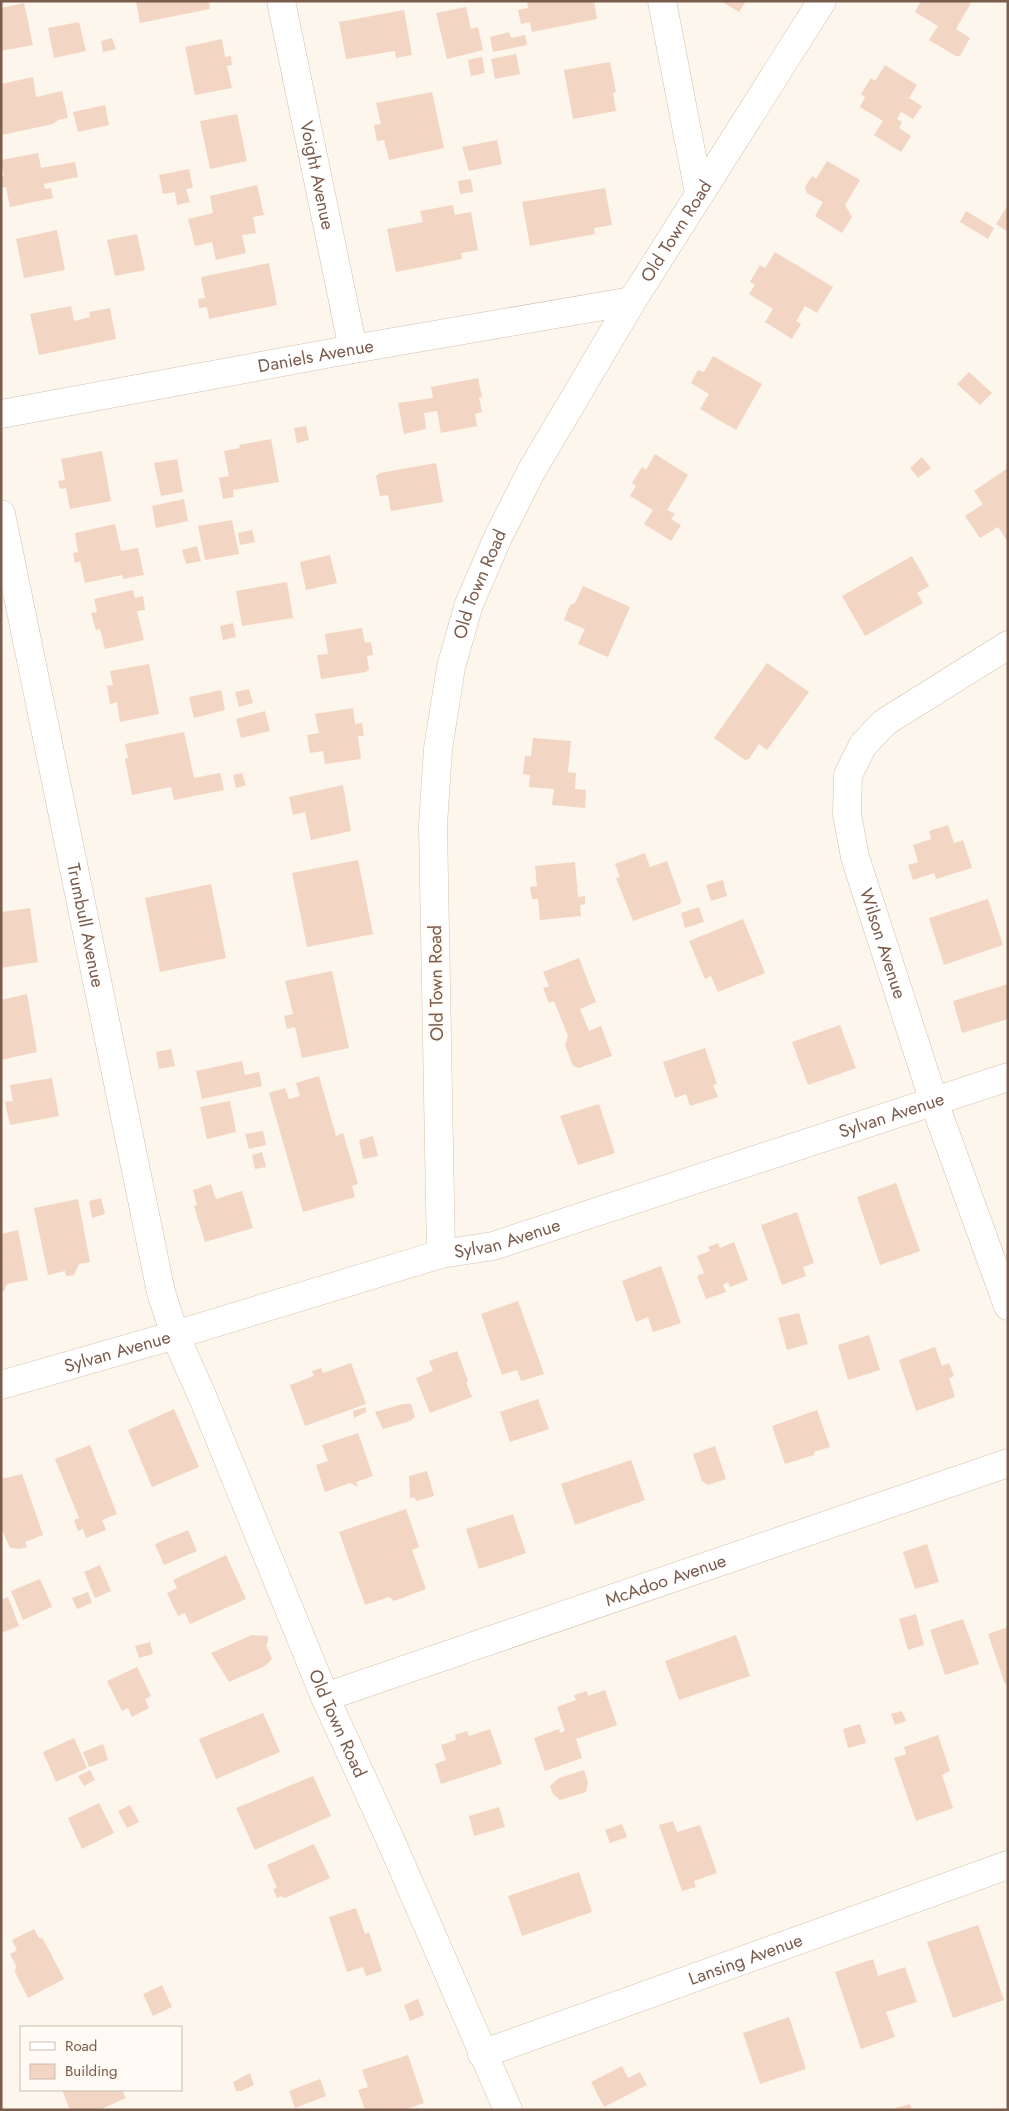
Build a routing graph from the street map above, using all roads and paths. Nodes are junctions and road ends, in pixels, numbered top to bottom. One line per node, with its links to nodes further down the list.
1 (281, 1): 6 (street, Voight Avenue)
2 (662, 1): 4 (street)
3 (822, 1): 4 (street, Old Town Road)
4 (699, 193): 5 (street, Old Town Road)
5 (632, 301): 6 (street, Daniels Avenue); 12 (street, Old Town Road)
6 (353, 349): 7 (street, Daniels Avenue)
7 (1, 414)
8 (1, 514): 14 (street, Trumbull Avenue)
9 (1008, 645): 11 (street, Wilson Avenue)
10 (1008, 1078): 11 (street, Sylvan Avenue)
11 (934, 1102): 12 (street, Sylvan Avenue); 13 (street, Wilson Avenue)
12 (441, 1254): 14 (street, Sylvan Avenue)
13 (1008, 1306)
14 (175, 1335): 15 (street, Sylvan Avenue); 17 (street, Old Town Road)
15 (1, 1385)
16 (1008, 1464): 17 (street, McAdoo Avenue)
17 (325, 1697): 19 (street, Old Town Road)
18 (1008, 1865): 19 (street, Lansing Avenue)
19 (482, 2054): 20 (street, Old Town Road)
20 (508, 2110)

